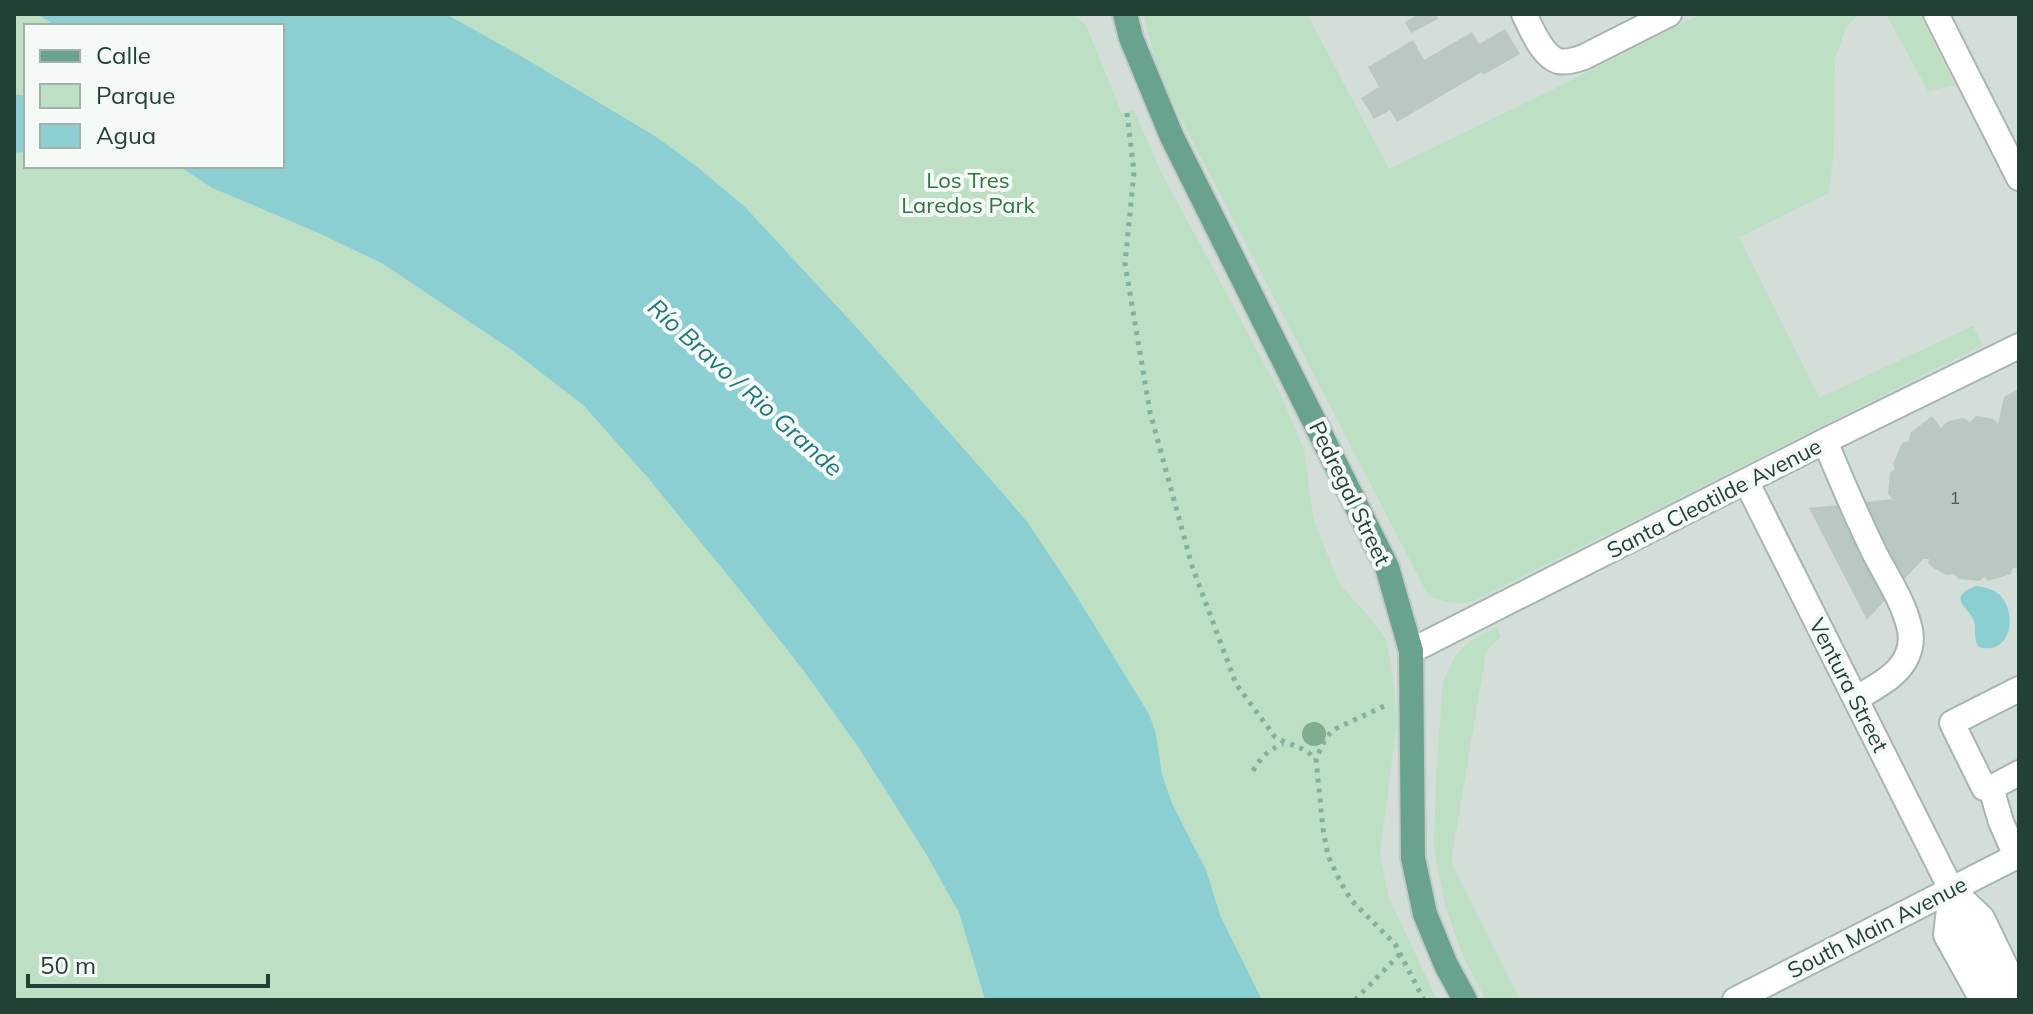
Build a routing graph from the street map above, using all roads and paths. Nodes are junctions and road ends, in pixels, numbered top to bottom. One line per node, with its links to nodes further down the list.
1 (1125, 14): 10 (main road, Pedregal Street)
2 (1524, 14): 3 (street)
3 (1669, 14)
4 (1936, 14): 6 (street)
5 (1127, 113): 14 (path)
6 (2019, 178)
7 (2019, 346): 8 (street, Santa Cleotilde Avenue)
8 (1825, 441): 9 (street, Santa Cleotilde Avenue); 12 (street)
9 (1746, 481): 10 (street, Santa Cleotilde Avenue); 12 (street, Ventura Street)
10 (1411, 651): 24 (main road, Pedregal Street)
11 (2019, 689): 18 (street)
12 (1856, 699): 20 (street, Ventura Street)
13 (1390, 703): 15 (path)
14 (1284, 743): 15 (path); 16 (path)
15 (1316, 759): 21 (path)
16 (1253, 771)
17 (2019, 773): 18 (street)
18 (1991, 788): 19 (street)
19 (2017, 856): 20 (street, South Main Avenue)
20 (1951, 889): 25 (street, South Main Avenue); 26 (street); 27 (street, Ventura Street); 28 (street, Ventura Street)
21 (1400, 954): 22 (path); 23 (path)
22 (1355, 1000)
23 (1424, 1000)
24 (1465, 1000)
25 (1735, 1000)
26 (1982, 1000)
27 (2002, 1000)
28 (2014, 1000)

